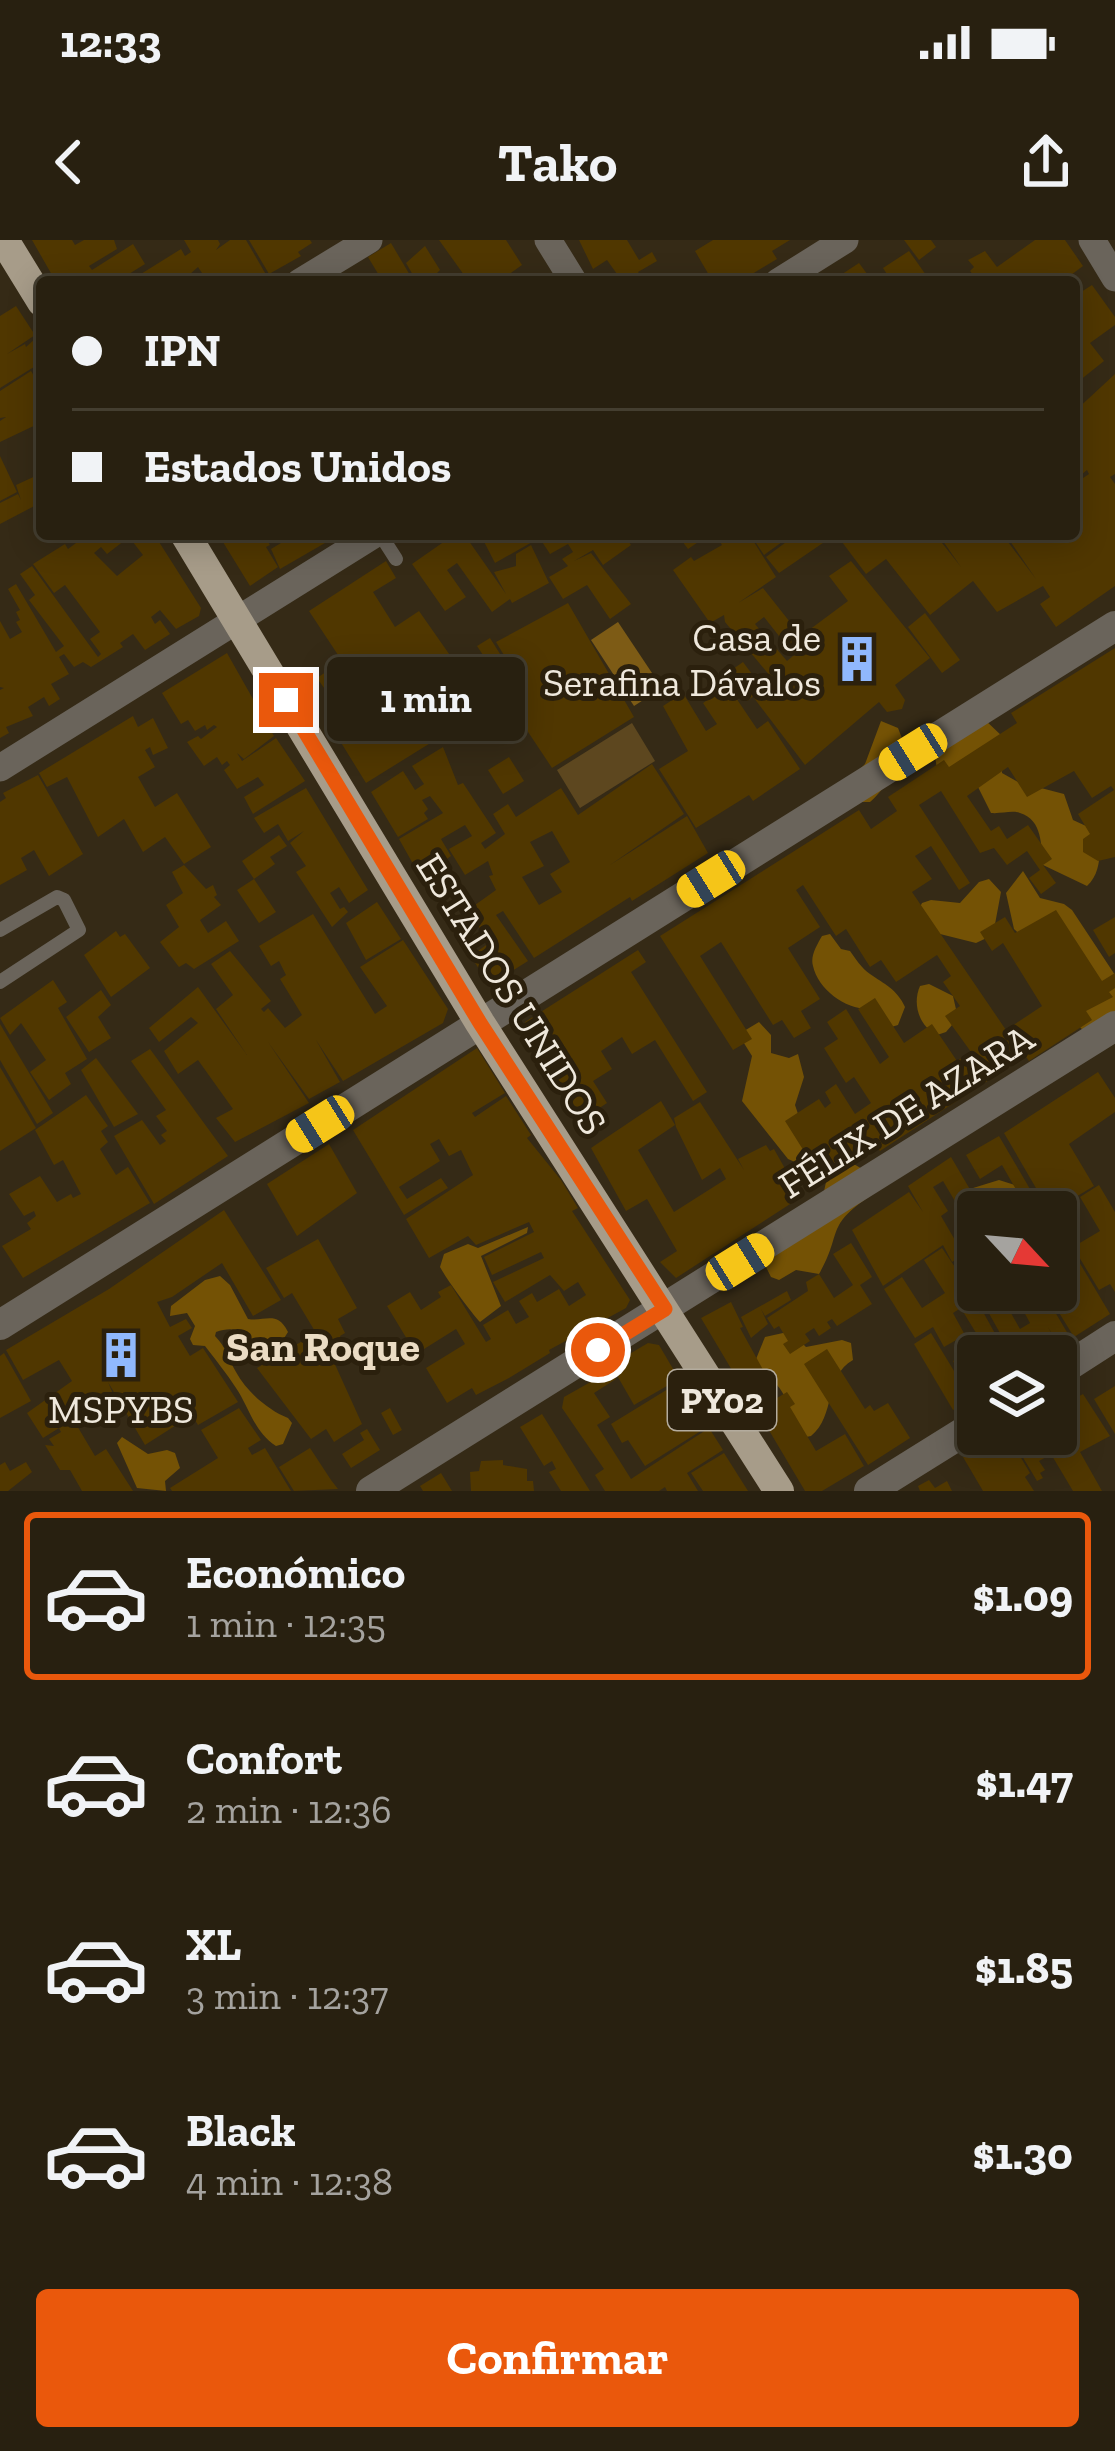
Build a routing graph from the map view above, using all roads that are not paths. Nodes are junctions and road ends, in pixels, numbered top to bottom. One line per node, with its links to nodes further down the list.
1 (4, 240): 10 (main road)
2 (368, 240): 6 (street)
3 (548, 240): 7 (street)
4 (845, 240): 8 (street)
5 (1092, 240): 9 (street)
6 (310, 276)
7 (570, 276)
8 (788, 276)
9 (1115, 278)
10 (36, 292)
11 (189, 540): 15 (main road, ESTADOS UNIDOS)
12 (367, 540): 15 (street)
13 (382, 540): 14 (lane)
14 (396, 559)
15 (238, 620): 17 (street); 20 (main road, ESTADOS UNIDOS)
16 (1115, 626): 20 (street)
17 (0, 768)
18 (0, 930): 19 (lane)
19 (0, 982)
20 (480, 1023): 22 (main road, ESTADOS UNIDOS / PY02); 23 (street)
21 (1115, 1026): 22 (street, FÉLIX DE AZARA)
22 (665, 1309): 27 (street, FÉLIX DE AZARA); 28 (main road, ESTADOS UNIDOS / PY02)
23 (0, 1324)
24 (1115, 1336): 25 (street)
25 (1077, 1360)
26 (957, 1436): 29 (street)
27 (371, 1491)
28 (779, 1491)
29 (869, 1491)

